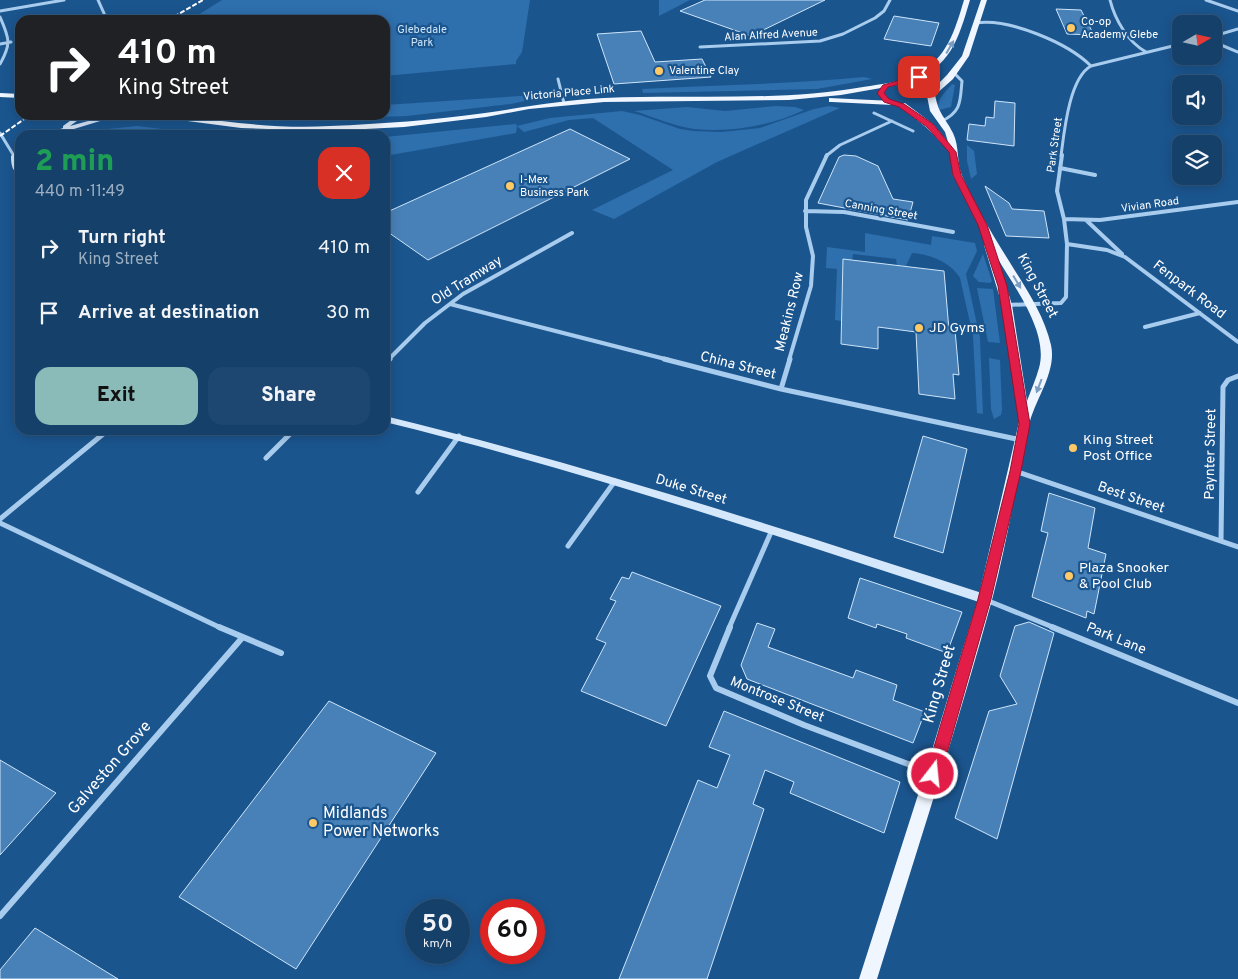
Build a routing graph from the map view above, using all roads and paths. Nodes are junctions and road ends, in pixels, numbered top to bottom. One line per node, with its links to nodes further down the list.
1 (64, 0): 8 (street)
2 (98, 0): 10 (street)
3 (890, 0): 19 (street, Alan Alfred Avenue)
4 (967, 0): 26 (main road, one-way to 4)
5 (984, 0): 12 (main road)
6 (1110, 0): 20 (street)
7 (1206, 0): 9 (street)
8 (0, 11)
9 (1238, 11)
10 (105, 15)
11 (0, 17): 15 (street)
12 (976, 23): 23 (street); 24 (main road)
13 (1238, 29): 14 (street)
14 (1222, 34)
15 (11, 42): 16 (street); 22 (street)
16 (0, 44)
17 (1222, 45): 21 (street)
18 (1172, 46): 20 (street)
19 (700, 47)
20 (1146, 52): 23 (street)
21 (1238, 52)
22 (0, 64)
23 (1091, 66): 48 (street, Park Street)
24 (953, 72): 30 (main road); 41 (street)
25 (558, 79): 33 (street)
26 (898, 83): 27 (main road); 30 (main road)
27 (886, 86): 31 (main road, Victoria Place Link); 34 (main road)
28 (0, 95): 29 (main road)
29 (15, 96)
30 (931, 96): 34 (main road); 41 (main road, King Street)
31 (781, 98): 32 (main road, Victoria Place Link); 34 (main road, Victoria Place Link)
32 (655, 100): 33 (main road, Victoria Place Link); 36 (main road, Victoria Place Link)
33 (564, 103): 36 (main road, Victoria Place Link)
34 (898, 104): 45 (main road)
35 (874, 112): 40 (street)
36 (486, 115): 39 (main road, Victoria Place Link)
37 (75, 120): 42 (street)
38 (98, 120): 42 (street)
39 (192, 120)
40 (892, 121): 43 (street); 51 (street)
41 (942, 121): 45 (main road, King Street)
42 (60, 130)
43 (913, 131)
44 (0, 133): 46 (street)
45 (953, 152): 54 (main road, King Street)
46 (14, 156): 47 (street)
47 (15, 166)
48 (1060, 168): 49 (street); 52 (street, Park Street)
49 (1095, 175)
50 (1238, 202): 53 (street, Vivian Road)
51 (805, 211): 55 (street, Canning Street); 67 (street, Meakins Row)
52 (1064, 219): 53 (street, Vivian Road); 57 (street, Park Street)
53 (1086, 220): 58 (street, Fenpark Road)
54 (982, 225): 60 (main road, King Street, one-way to 60); 61 (main road, King Street)
55 (953, 232)
56 (572, 233): 59 (street, Old Tramway)
57 (1067, 244): 58 (street, Fenpark Road); 60 (street, Park Street)
58 (1126, 257): 62 (street, Fenpark Road)
59 (450, 304): 65 (street, Old Tramway); 67 (street, China Street)
60 (1030, 304): 61 (street, Park Street); 69 (main road, King Street, one-way to 69)
61 (1007, 305): 69 (main road, King Street)
62 (1200, 313): 63 (street); 64 (street, Fenpark Road)
63 (1145, 327)
64 (1238, 342)
65 (390, 358)
66 (1238, 376): 81 (street, Paynter Street)
67 (781, 389): 73 (street, China Street)
68 (390, 420): 72 (street, Duke Street)
69 (1024, 424): 73 (main road, King Street)
70 (102, 435): 78 (street)
71 (289, 435): 74 (street)
72 (459, 436): 76 (street, Duke Street); 77 (street)
73 (1022, 441): 75 (main road, King Street)
74 (266, 458)
75 (1015, 471): 81 (street, Best Street); 84 (main road, King Street)
76 (615, 481): 80 (street, Duke Street); 82 (street)
77 (418, 492)
78 (0, 519)
79 (0, 523): 85 (street)
80 (772, 530): 84 (street, Duke Street); 88 (street, Montrose Street)
81 (1221, 541): 83 (street, Best Street)
82 (568, 546)
83 (1238, 548)
84 (985, 599): 87 (street, Park Lane); 88 (main road, King Street)
85 (242, 638): 86 (street); 89 (street, Galveston Grove)
86 (280, 653)
87 (1238, 703)
88 (933, 774): 90 (main road, King Street)
89 (0, 916)
90 (868, 979)

